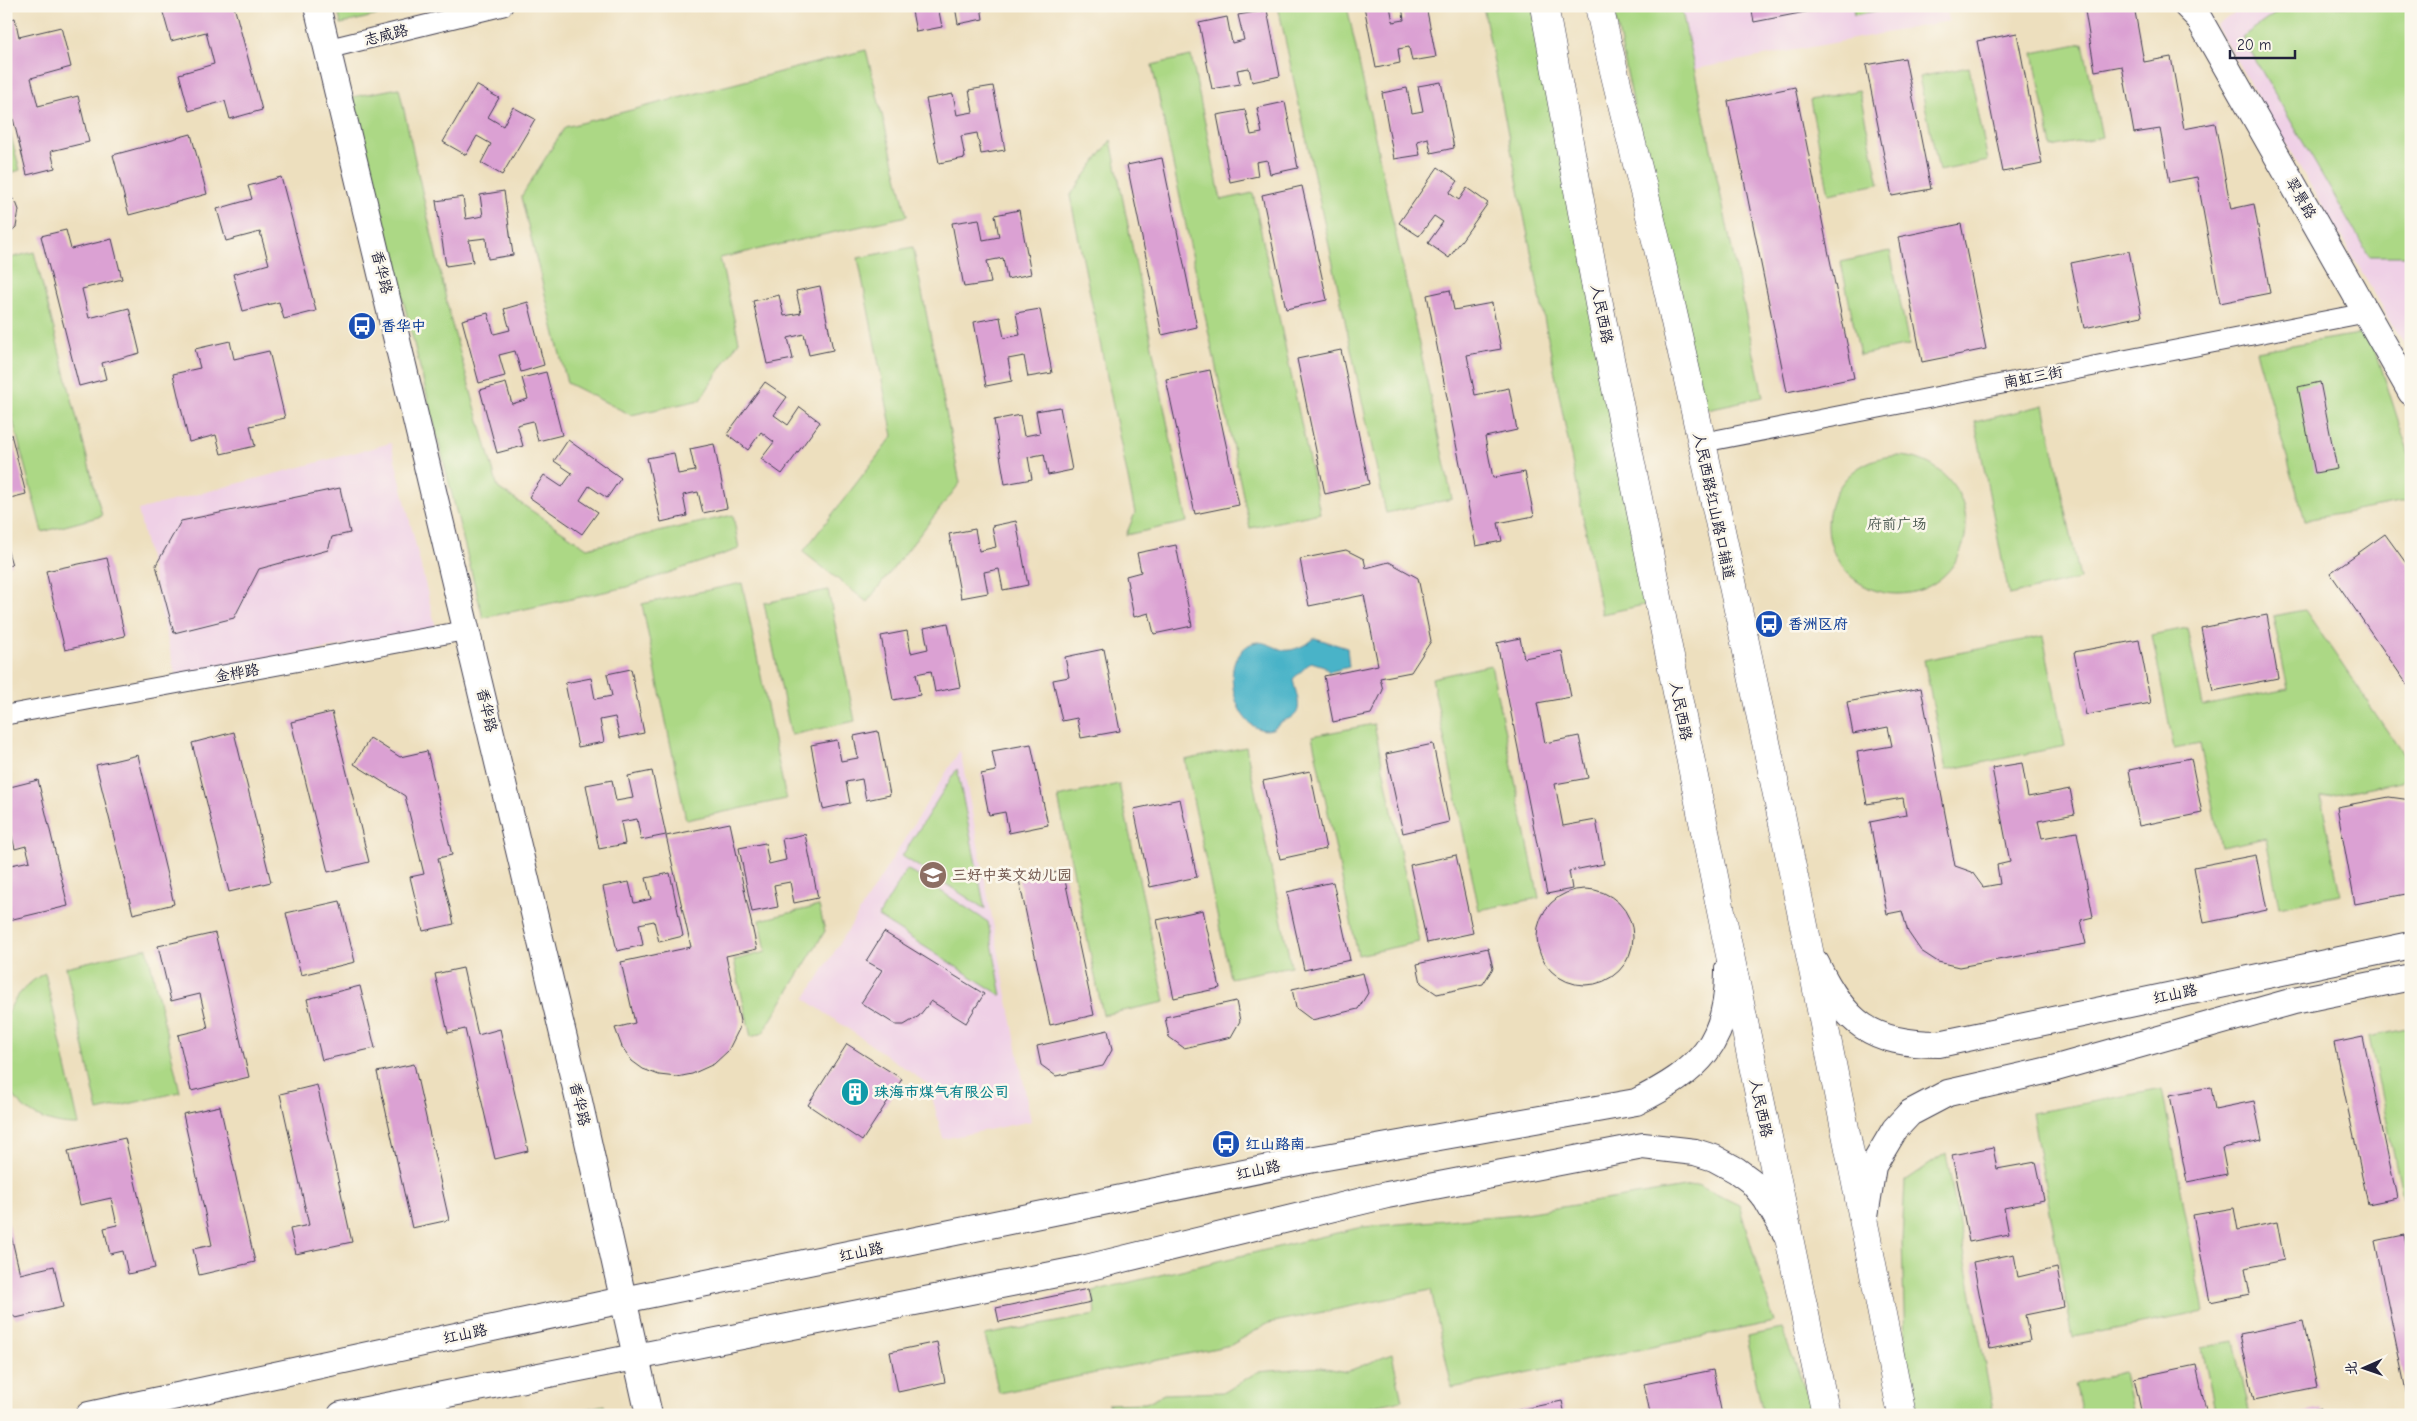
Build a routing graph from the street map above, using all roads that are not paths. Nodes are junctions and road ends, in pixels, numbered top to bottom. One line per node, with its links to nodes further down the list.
1 (316, 6): 6 (main road, 香华路)
2 (503, 6): 6 (street, 志威路)
3 (1544, 6): 13 (main road, 人民西路)
4 (1599, 6): 9 (main road, 人民西路红山路口辅道)
5 (2187, 6): 7 (main road, 翠景路)
6 (327, 49): 10 (main road, 香华路)
7 (2366, 313): 8 (main road, 翠景路); 9 (street, 南虹三街)
8 (2411, 392)
9 (1700, 443): 12 (main road, 人民西路红山路口辅道)
10 (468, 630): 11 (street, 金桦路); 18 (main road, 香华路)
11 (6, 715)
12 (1802, 925): 14 (main road, 红山路); 16 (main road)
13 (1726, 936): 17 (main road, 人民西路); 18 (main road, 红山路)
14 (2411, 945)
15 (2411, 977): 16 (main road)
16 (1865, 1229): 24 (main road)
17 (1791, 1247): 19 (main road); 23 (main road, 人民西路)
18 (623, 1300): 19 (main road, 香华路); 20 (main road, 红山路)
19 (635, 1357): 21 (main road); 22 (main road, 香华路)
20 (89, 1415)
21 (340, 1415)
22 (650, 1415)
23 (1826, 1415)
24 (1902, 1415)

